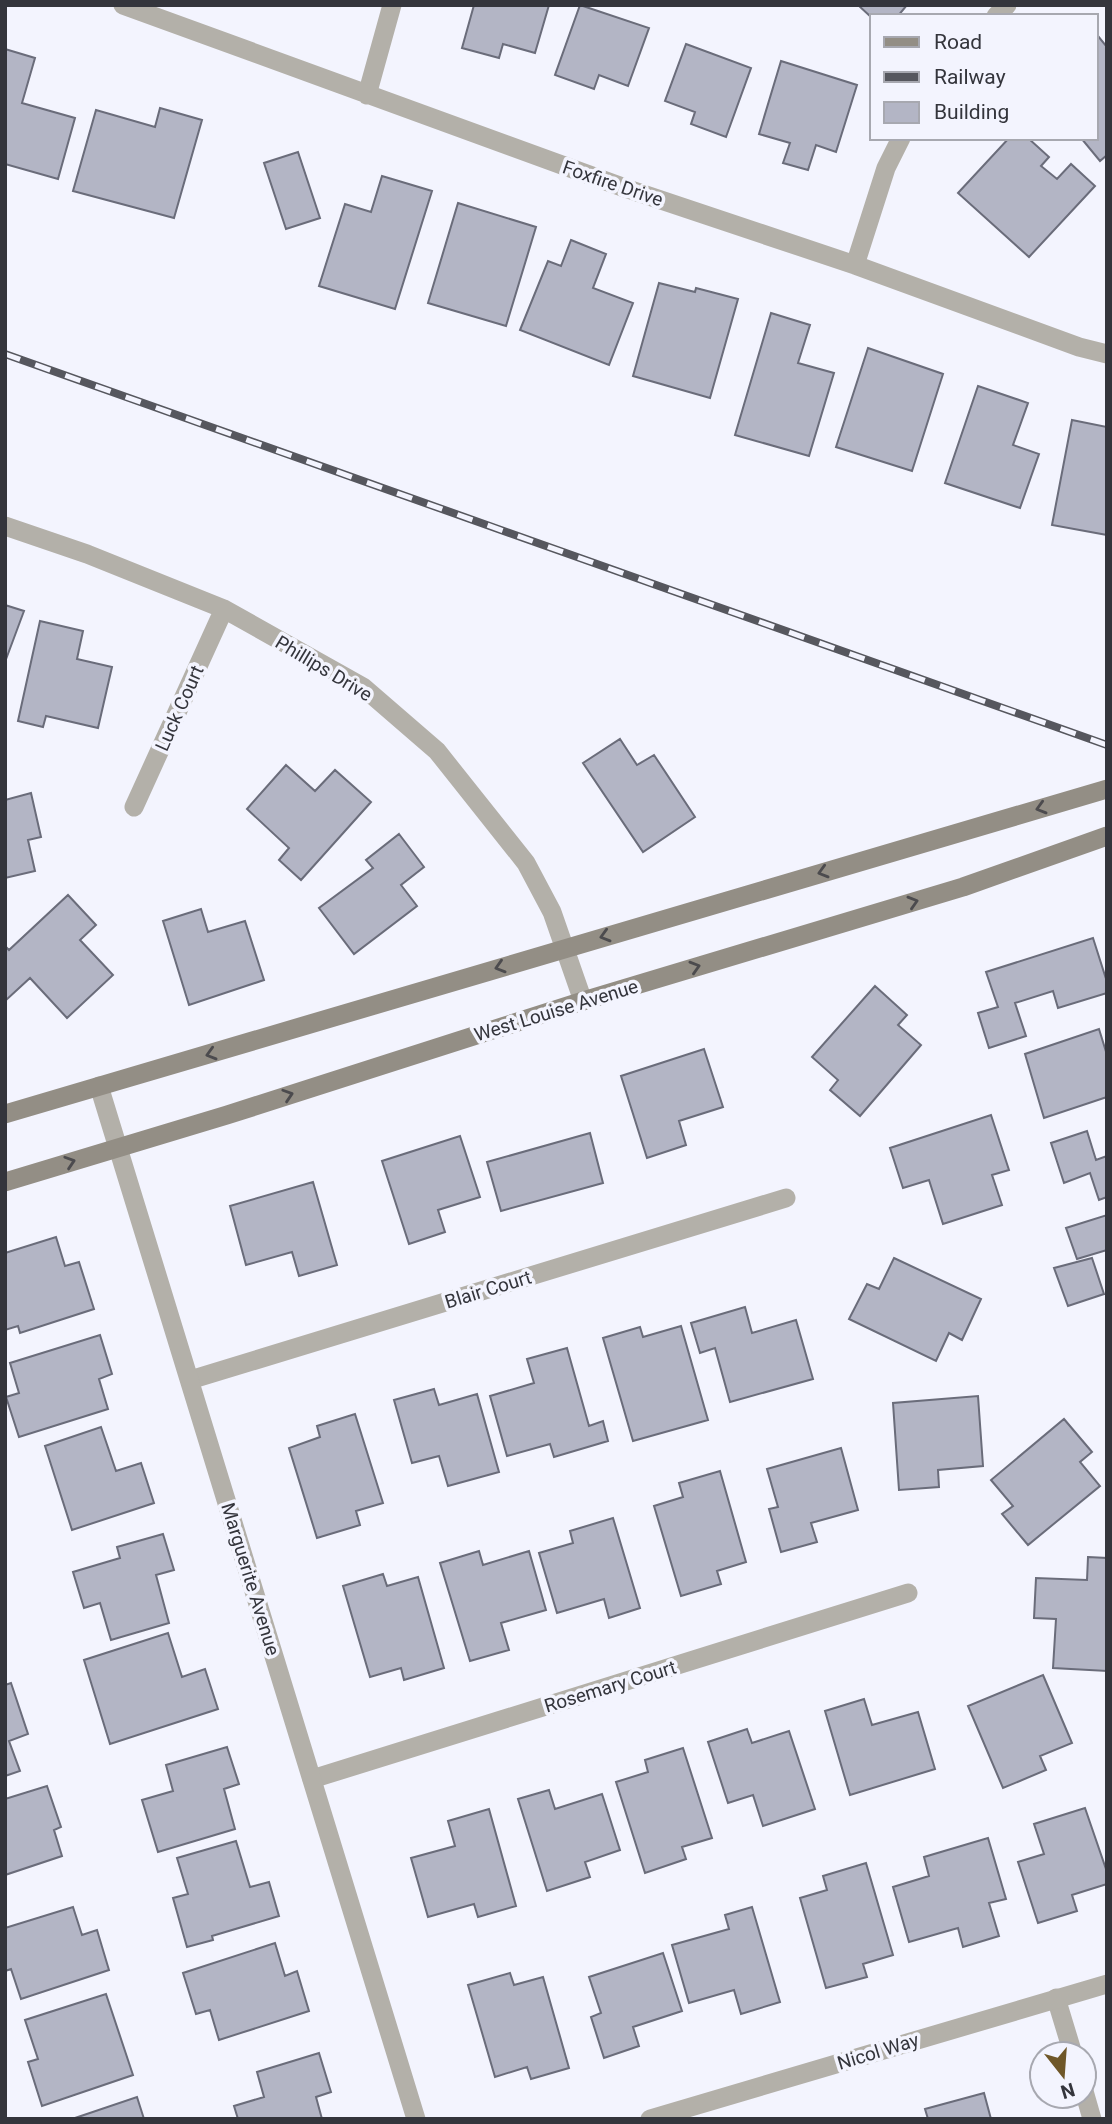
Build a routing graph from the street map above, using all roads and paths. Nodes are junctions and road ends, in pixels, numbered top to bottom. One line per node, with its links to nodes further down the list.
1 (122, 5): 3 (street, Foxfire Drive)
2 (392, 5): 3 (street)
3 (367, 94): 5 (street, Foxfire Drive)
4 (900, 140): 5 (street)
5 (855, 265): 6 (street, Foxfire Drive)
6 (1107, 354)
7 (5, 526): 8 (street, Phillips Drive)
8 (224, 609): 10 (street, Luck Court); 12 (street, Phillips Drive)
9 (1107, 789): 12 (main road, one-way to 12)
10 (134, 807)
11 (1107, 836): 13 (main road, West Louise Avenue, one-way to 11)
12 (565, 947): 13 (street, Phillips Drive); 14 (main road, one-way to 14)
13 (583, 1001): 16 (main road, West Louise Avenue, one-way to 13)
14 (99, 1086): 15 (main road); 16 (street, Marguerite Avenue)
15 (5, 1114)
16 (116, 1147): 17 (main road, West Louise Avenue, one-way to 16); 19 (street, Marguerite Avenue)
17 (5, 1182)
18 (786, 1198): 19 (street, Blair Court)
19 (190, 1380): 21 (street, Marguerite Avenue)
20 (908, 1593): 21 (street, Rosemary Court)
21 (312, 1779): 25 (street, Marguerite Avenue)
22 (1107, 1984): 23 (street, Nicol Way)
23 (1056, 1998): 24 (street); 26 (street, Nicol Way)
24 (1069, 2040)
25 (416, 2119)
26 (650, 2119)

